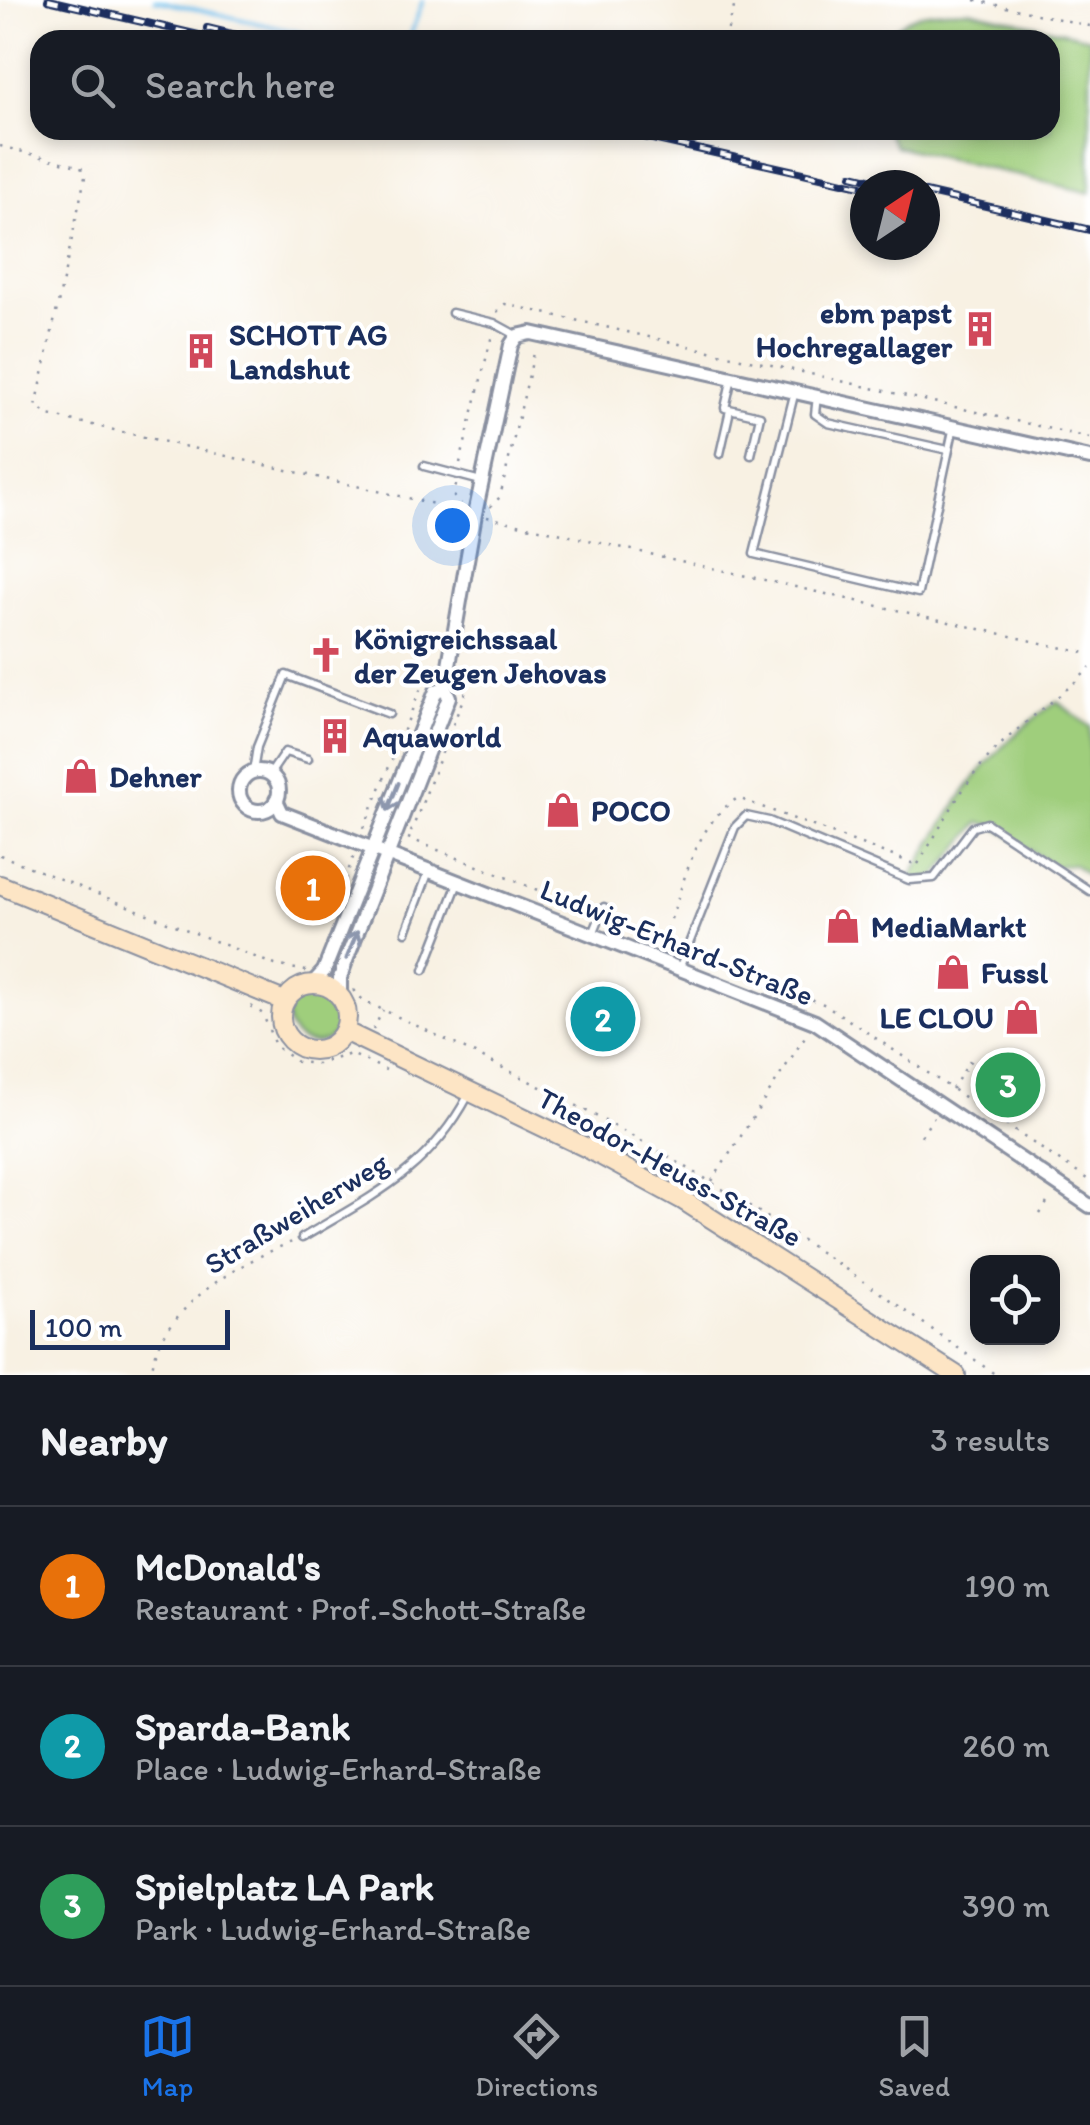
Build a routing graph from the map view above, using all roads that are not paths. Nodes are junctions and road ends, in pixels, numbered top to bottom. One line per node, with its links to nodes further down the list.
1 (452, 312): 2 (lane)
2 (517, 336): 3 (street); 13 (street)
3 (732, 376): 4 (street); 6 (lane)
4 (795, 390): 5 (street); 8 (lane)
5 (817, 395): 7 (street); 8 (lane)
6 (730, 410): 9 (lane); 10 (lane)
7 (954, 425): 8 (lane); 11 (street)
8 (948, 450)
9 (720, 454)
10 (751, 455)
11 (1090, 458)
12 (424, 466): 13 (lane)
13 (482, 481): 14 (street)
14 (445, 688): 20 (street, one-way to 20); 21 (street)
15 (390, 714): 17 (lane)
16 (308, 759): 18 (lane)
17 (253, 772): 18 (street); 19 (street, Ludwig-Erhard-Straße)
18 (270, 774): 19 (street)
19 (276, 800): 20 (street, Ludwig-Erhard-Straße)
20 (372, 848): 21 (street, Ludwig-Erhard-Straße); 31 (street)
21 (389, 853): 22 (street, Ludwig-Erhard-Straße); 32 (street, one-way to 21)
22 (430, 870): 23 (street, Ludwig-Erhard-Straße); 27 (lane)
23 (459, 882): 28 (street, Ludwig-Erhard-Straße); 30 (lane)
24 (0, 884): 33 (main road)
25 (1090, 891): 29 (lane)
26 (604, 906): 28 (lane)
27 (406, 932)
28 (593, 935): 29 (street, Ludwig-Erhard-Straße)
29 (679, 969): 36 (street, Ludwig-Erhard-Straße)
30 (424, 970)
31 (312, 984): 32 (main road); 33 (main road)
32 (340, 996): 34 (main road)
33 (284, 1001): 34 (main road)
34 (344, 1031): 35 (main road, Theodor-Heuss-Straße)
35 (472, 1090): 37 (lane, Straßweiherweg); 38 (main road, Theodor-Heuss-Straße)
36 (1090, 1206)
37 (302, 1238)
38 (956, 1375)

